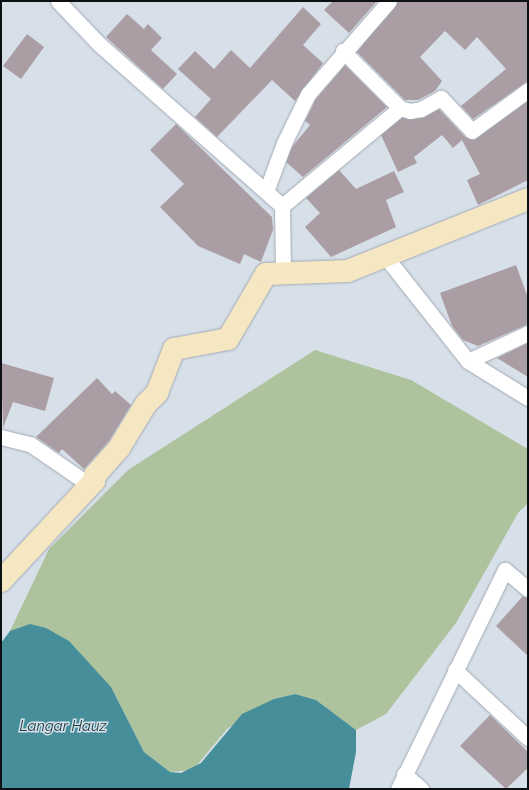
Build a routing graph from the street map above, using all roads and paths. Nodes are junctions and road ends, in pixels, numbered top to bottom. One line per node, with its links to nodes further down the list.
1 (58, 1): 6 (street)
2 (389, 1): 3 (street)
3 (343, 51): 5 (street); 6 (street)
4 (528, 90): 5 (street)
5 (400, 108): 8 (street)
6 (267, 189): 8 (street)
7 (528, 199): 9 (street)
8 (282, 206): 10 (street)
9 (385, 256): 10 (street); 12 (street)
10 (283, 273): 15 (street)
11 (528, 333): 12 (street)
12 (468, 361): 13 (street)
13 (528, 398)
14 (1, 437): 15 (street)
15 (92, 484): 16 (street)
16 (1, 581)
17 (528, 590): 18 (street)
18 (455, 670): 19 (street); 20 (street)
19 (528, 738)
20 (404, 774): 21 (street); 22 (street)
21 (398, 789)
22 (421, 789)

